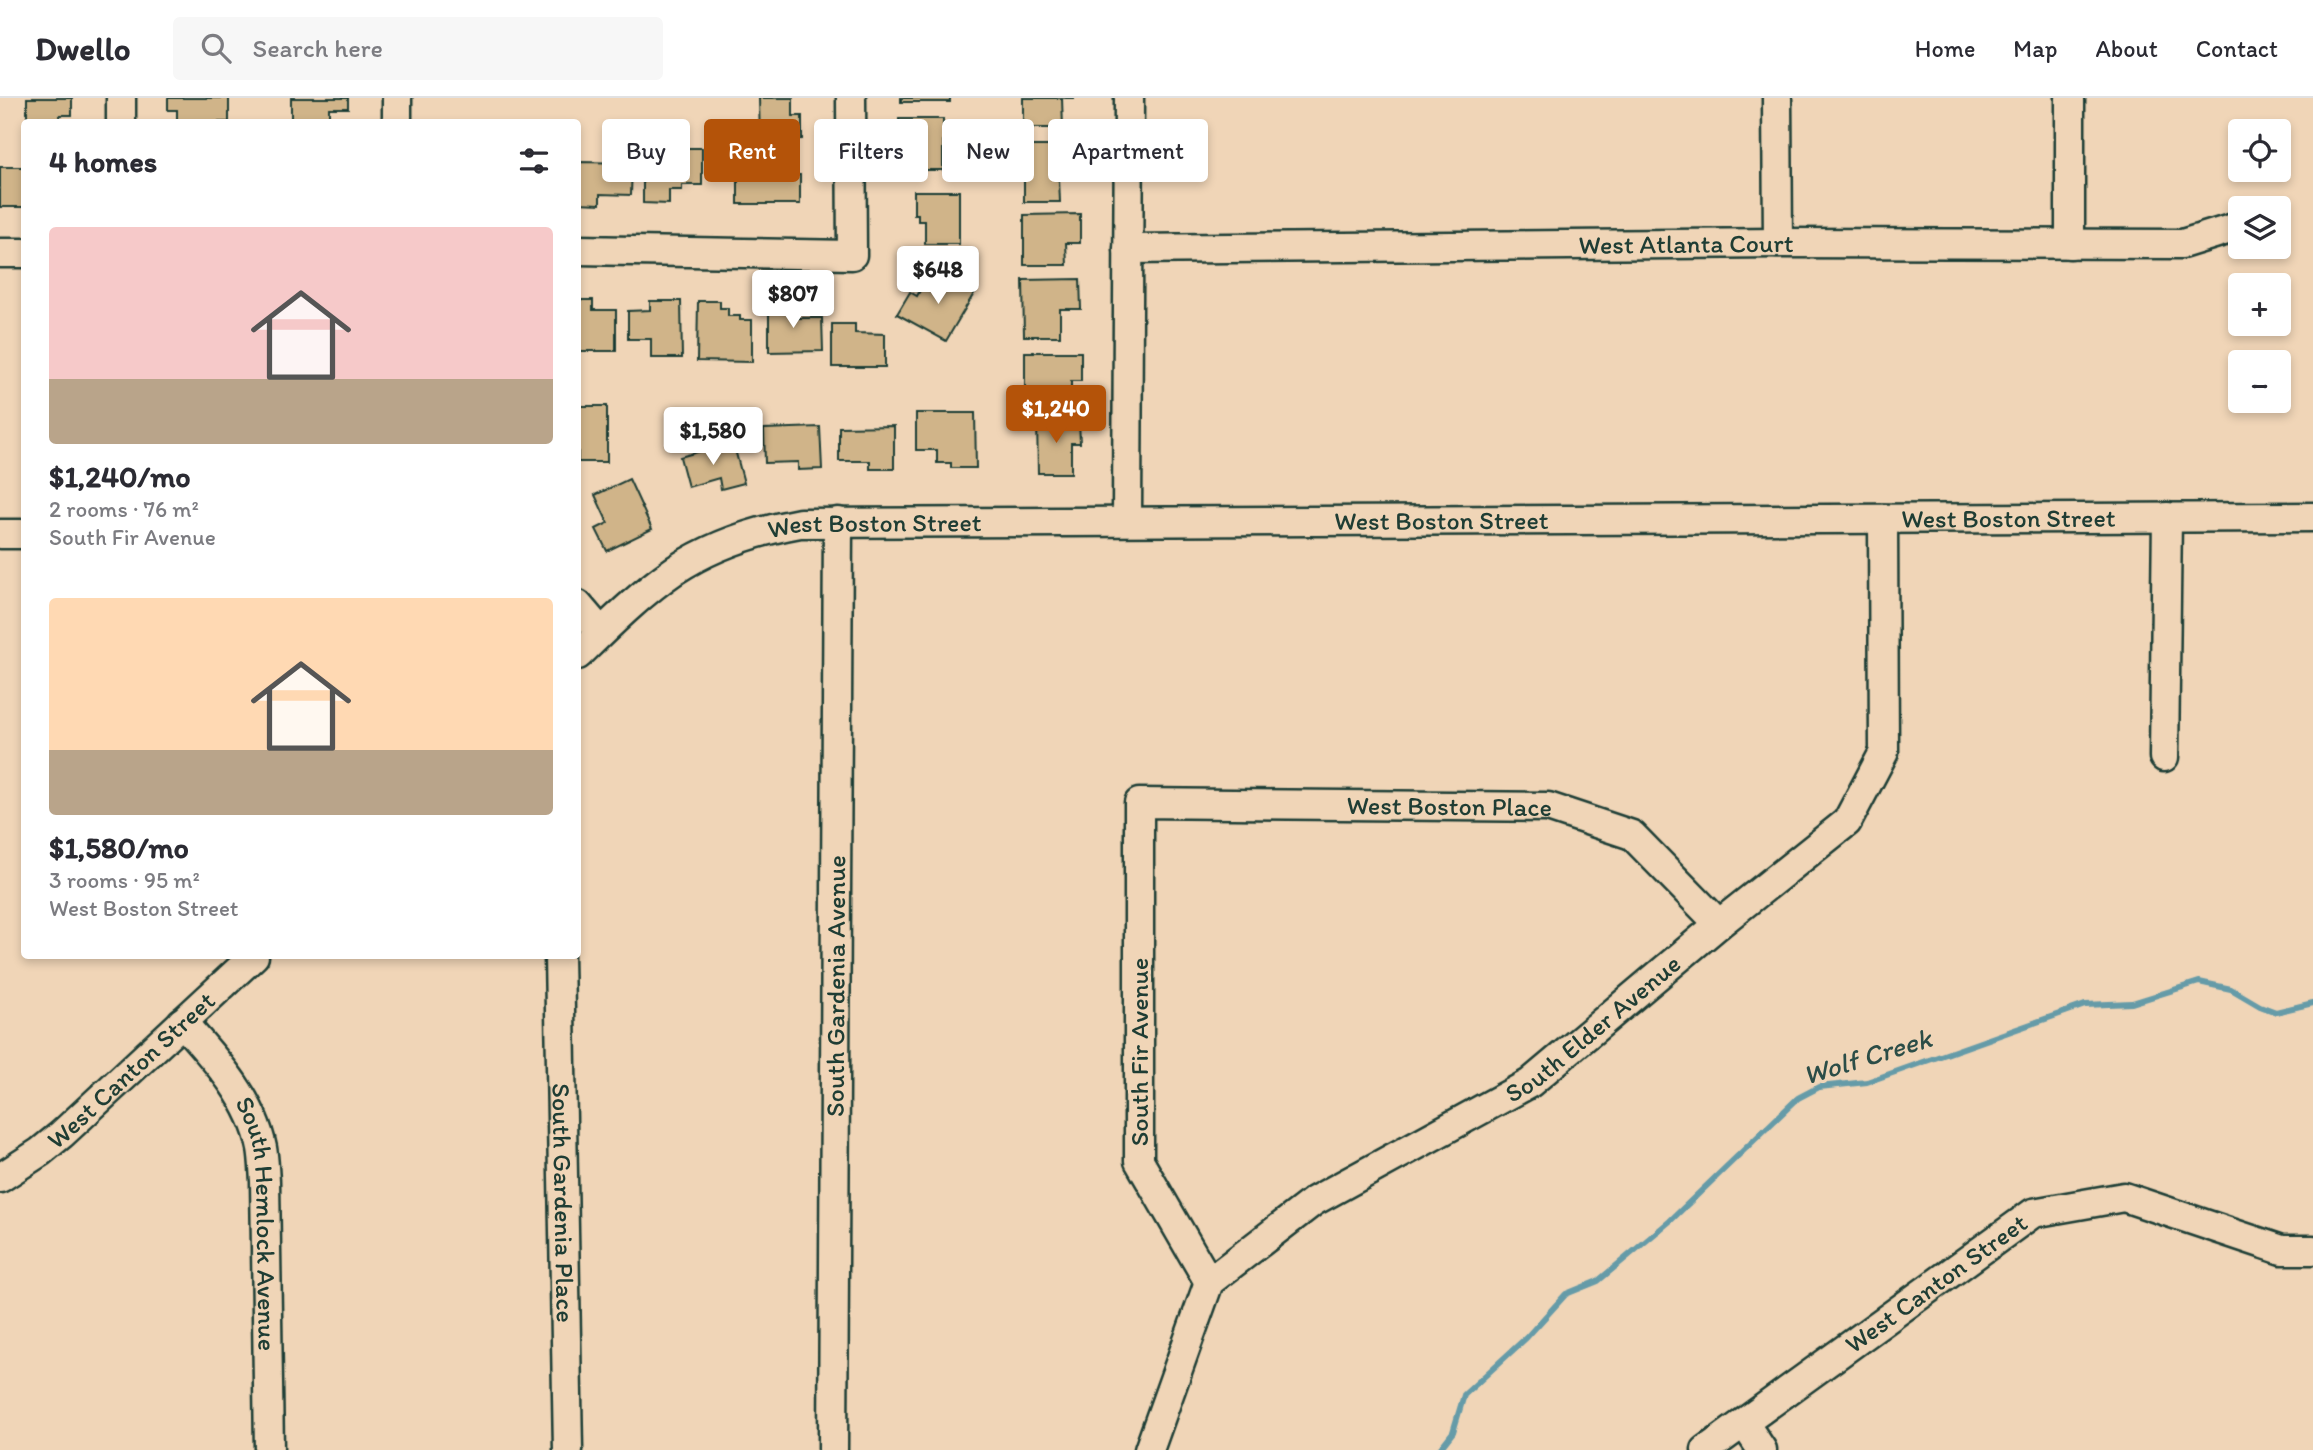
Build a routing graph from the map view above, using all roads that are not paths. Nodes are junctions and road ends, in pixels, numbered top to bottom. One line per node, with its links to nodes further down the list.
1 (121, 98): 7 (street)
2 (397, 98): 8 (street)
3 (851, 98): 13 (street)
4 (1129, 98): 12 (street)
5 (1777, 98): 10 (street)
6 (2070, 98): 11 (street)
7 (121, 119)
8 (397, 119)
9 (2228, 230): 11 (street, West Atlanta Court)
10 (1778, 243): 11 (street, West Atlanta Court); 12 (street, West Atlanta Court)
11 (2070, 244)
12 (1128, 249): 19 (street)
13 (581, 250)
14 (0, 253): 15 (street)
15 (21, 253)
16 (2166, 517): 17 (street, West Boston Street); 18 (street, West Boston Street); 26 (street)
17 (2313, 517)
18 (1883, 519): 19 (street, West Boston Street); 28 (street, South Elder Avenue)
19 (1127, 521): 20 (street, West Boston Street)
20 (838, 522): 24 (street, West Boston Street); 38 (street, South Gardenia Avenue)
21 (0, 534): 22 (street)
22 (21, 534)
23 (581, 609): 24 (street)
24 (601, 632): 25 (street)
25 (581, 651)
26 (2164, 757)
27 (1139, 803): 28 (street, West Boston Place); 34 (street, South Fir Avenue)
28 (1719, 924): 34 (street, South Elder Avenue)
29 (251, 959): 31 (street, West Canton Street)
30 (559, 959): 37 (street, South Gardenia Place)
31 (182, 1022): 32 (street, West Canton Street); 36 (street, South Hemlock Avenue)
32 (0, 1178)
33 (2313, 1250): 35 (street, West Canton Street)
34 (1209, 1282): 39 (street)
35 (1744, 1423): 40 (street, West Canton Street); 41 (street)
36 (269, 1450)
37 (568, 1450)
38 (833, 1450)
39 (1149, 1450)
40 (1706, 1450)
41 (1762, 1450)

